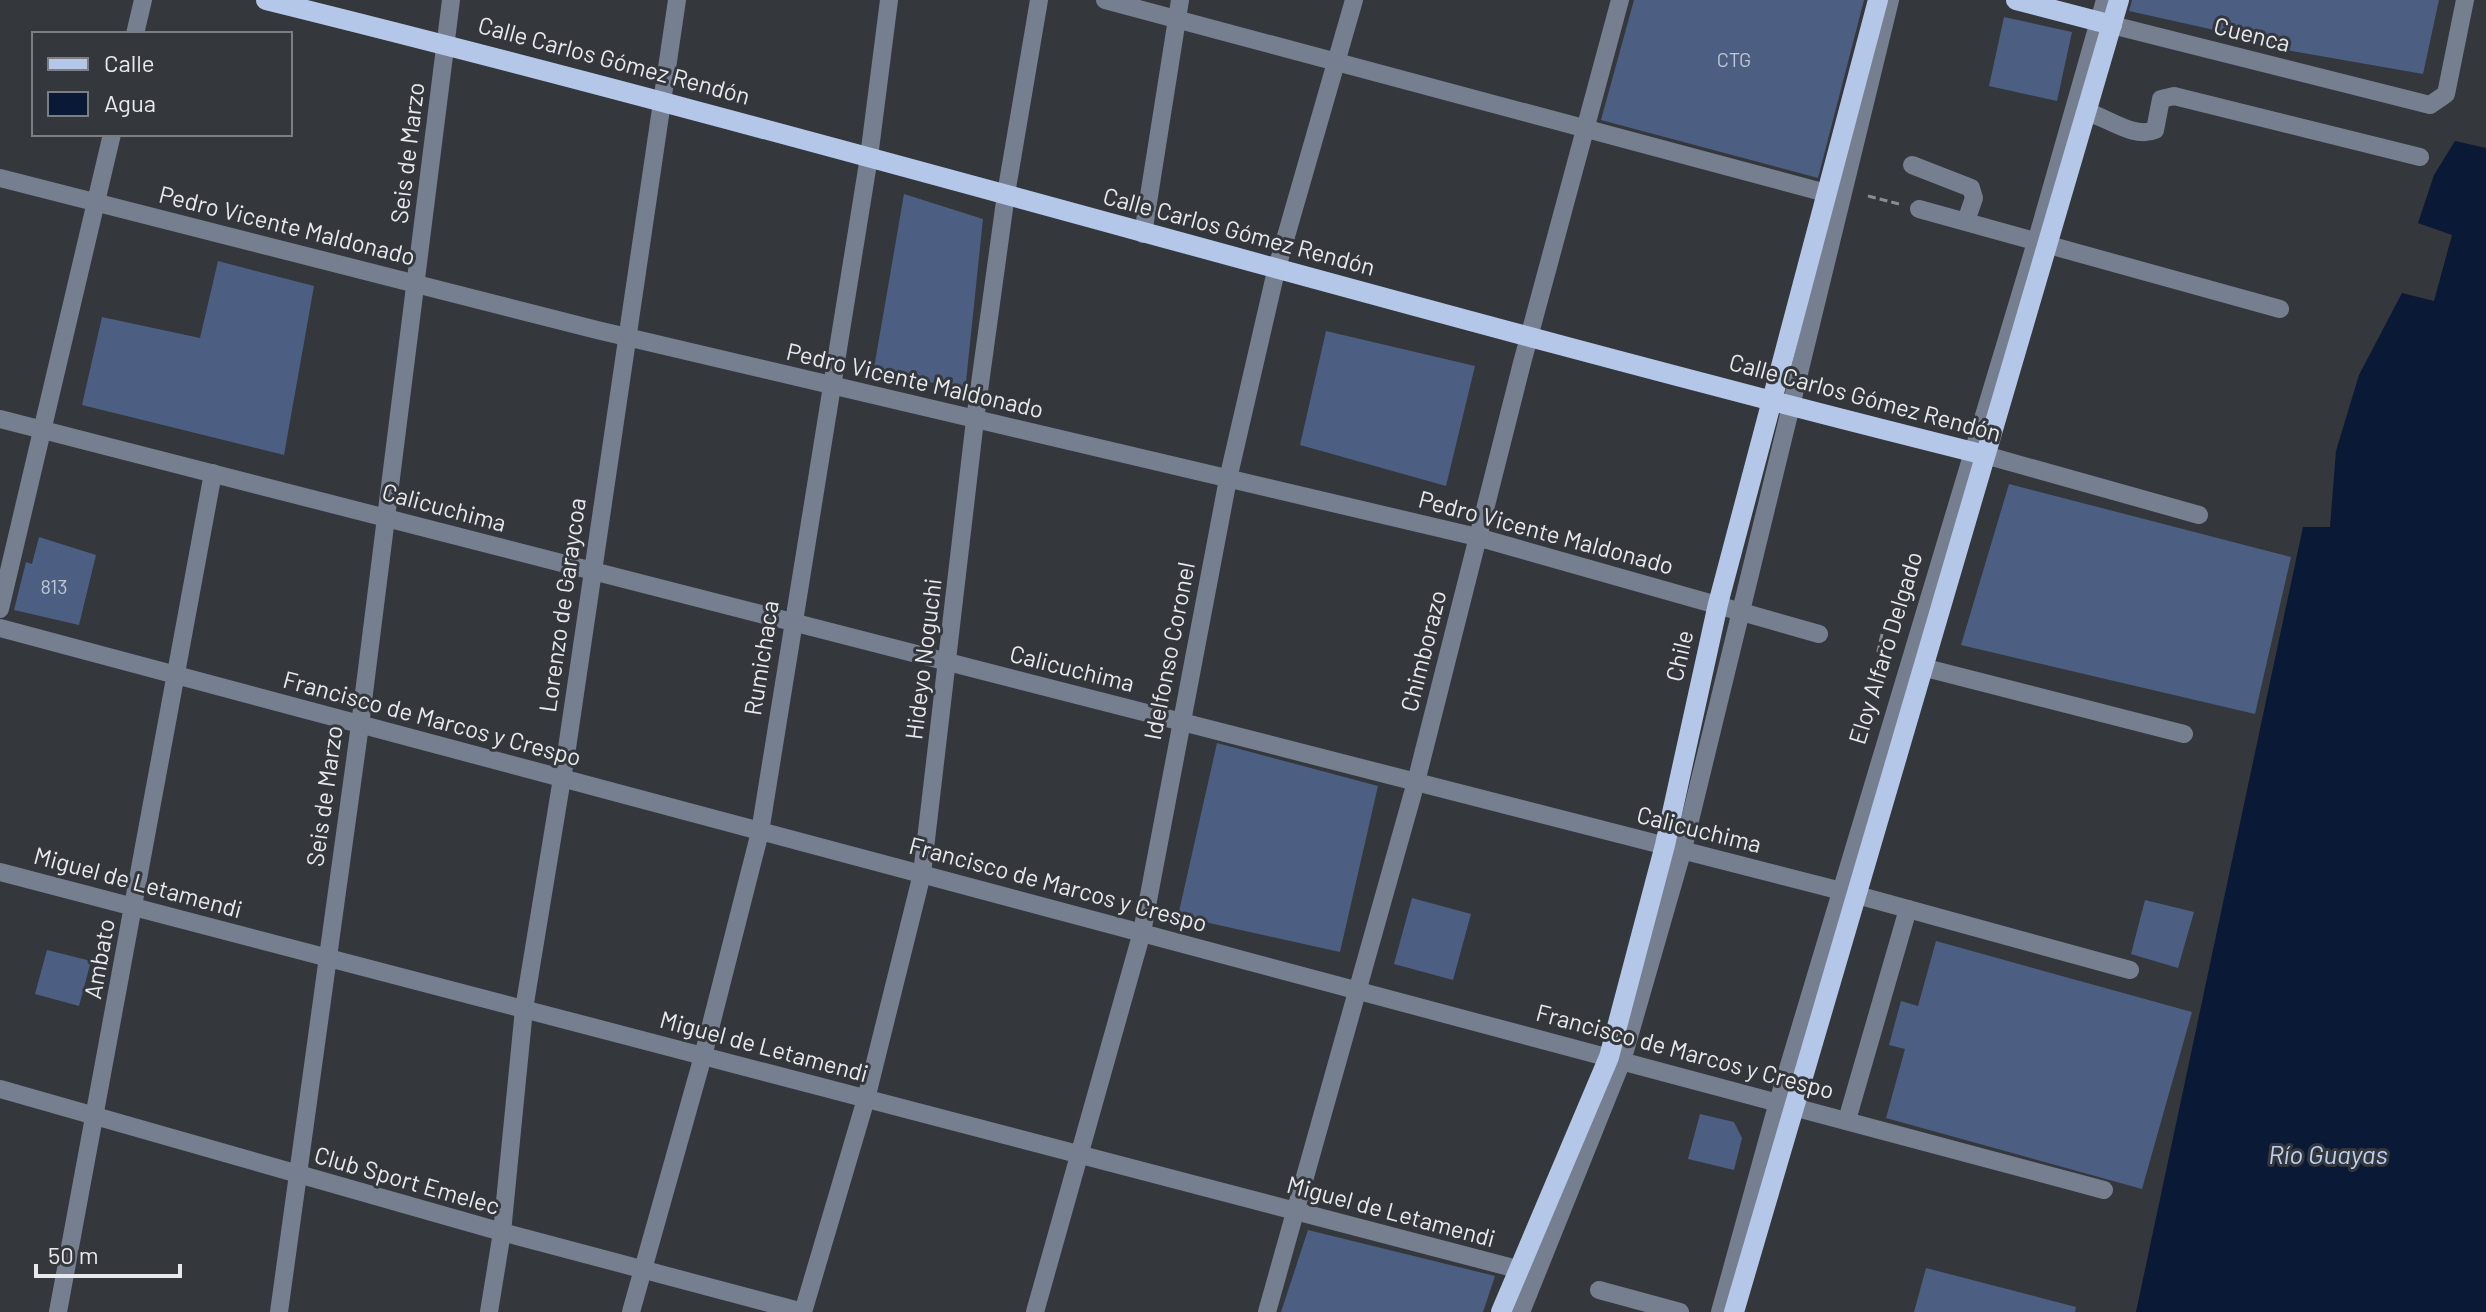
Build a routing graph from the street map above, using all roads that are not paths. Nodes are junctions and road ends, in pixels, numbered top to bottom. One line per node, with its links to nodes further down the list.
1 (143, 0): 19 (street)
2 (266, 0): 20 (main road, Calle Carlos Gómez Rendón)
3 (451, 0): 20 (street, Seis de Marzo)
4 (677, 0): 22 (street, Lorenzo de Garaycoa)
5 (889, 0): 26 (street, Rumichaca)
6 (1039, 0): 31 (street, Hideyo Noguchi)
7 (1105, 0): 17 (street)
8 (1180, 0): 17 (street)
9 (1354, 0): 21 (street, Idelfonso Coronel)
10 (1620, 0): 24 (street, Chimborazo)
11 (1878, 0): 30 (main road, Chile)
12 (1890, 0): 43 (street, Chile)
13 (2016, 0): 18 (main road, Cuenca)
14 (2105, 0): 18 (street, Eloy Alfaro Delgado)
15 (2119, 0): 18 (main road, Eloy Alfaro Delgado)
16 (2465, 0): 18 (street, Cuenca)
17 (1177, 19): 21 (street); 35 (street)
18 (2105, 24): 23 (main road, Eloy Alfaro Delgado); 36 (street, Eloy Alfaro Delgado)
19 (135, 32)
20 (446, 44): 22 (main road, Calle Carlos Gómez Rendón); 38 (street, Seis de Marzo)
21 (1336, 62): 24 (street); 37 (street, Idelfonso Coronel)
22 (664, 100): 26 (main road, Calle Carlos Gómez Rendón); 40 (street, Lorenzo de Garaycoa)
23 (2087, 112): 27 (street); 36 (main road, Eloy Alfaro Delgado)
24 (1587, 129): 30 (street); 41 (street, Chimborazo)
25 (112, 136): 32 (street)
26 (869, 157): 31 (main road, Calle Carlos Gómez Rendón); 42 (street, Rumichaca)
27 (2420, 157)
28 (1912, 165): 34 (street)
29 (0, 178): 32 (street, Pedro Vicente Maldonado)
30 (1826, 193): 43 (main road, Chile)
31 (1006, 194): 35 (main road, Calle Carlos Gómez Rendón); 45 (street, Hideyo Noguchi)
32 (96, 202): 38 (street, Pedro Vicente Maldonado); 46 (street)
33 (1919, 209): 34 (street)
34 (1966, 221): 36 (street)
35 (1143, 234): 37 (main road, Calle Carlos Gómez Rendón)
36 (2043, 241): 39 (street); 47 (main road, Eloy Alfaro Delgado)
37 (1276, 271): 41 (main road, Calle Carlos Gómez Rendón); 49 (street, Idelfonso Coronel)
38 (416, 284): 40 (street, Pedro Vicente Maldonado); 51 (street, Seis de Marzo)
39 (2280, 309)
40 (628, 337): 42 (street, Pedro Vicente Maldonado); 53 (street, Lorenzo de Garaycoa)
41 (1529, 337): 43 (main road, Calle Carlos Gómez Rendón); 52 (street, Chimborazo)
42 (832, 387): 45 (street, Pedro Vicente Maldonado); 57 (street, Rumichaca)
43 (1781, 404): 47 (main road, Calle Carlos Gómez Rendón); 54 (main road, Chile); 56 (street, Chile)
44 (0, 419): 46 (street, Calicuchima)
45 (975, 420): 49 (street, Pedro Vicente Maldonado); 60 (street, Hideyo Noguchi)
46 (41, 430): 48 (street, Calicuchima); 55 (street)
47 (1978, 454): 50 (street, Calle Carlos Gómez Rendón); 61 (main road, Eloy Alfaro Delgado); 72 (street, Eloy Alfaro Delgado)
48 (213, 473): 51 (street, Calicuchima); 62 (street, Ambato)
49 (1228, 479): 52 (street, Pedro Vicente Maldonado); 63 (street, Idelfonso Coronel)
50 (2199, 515)
51 (385, 517): 53 (street, Calicuchima); 64 (street, Seis de Marzo)
52 (1477, 537): 54 (street, Pedro Vicente Maldonado); 67 (street, Chimborazo)
53 (591, 570): 57 (street, Calicuchima); 66 (street, Lorenzo de Garaycoa)
54 (1718, 604): 56 (street, Pedro Vicente Maldonado); 69 (main road, Chile)
55 (0, 609)
56 (1740, 610): 59 (street, Pedro Vicente Maldonado); 69 (street, Chile)
57 (791, 622): 60 (street, Calicuchima); 68 (street, Rumichaca)
58 (0, 628): 62 (street, Francisco de Marcos y Crespo)
59 (1819, 634)
60 (948, 662): 63 (street, Calicuchima); 71 (street, Hideyo Noguchi)
61 (1922, 667): 65 (street); 72 (main road, Eloy Alfaro Delgado)
62 (176, 675): 64 (street, Francisco de Marcos y Crespo); 73 (street, Ambato)
63 (1181, 722): 67 (street, Calicuchima); 75 (street, Idelfonso Coronel)
64 (360, 725): 66 (street, Francisco de Marcos y Crespo); 76 (street, Seis de Marzo)
65 (2184, 734)
66 (561, 777): 68 (street, Francisco de Marcos y Crespo); 79 (street, Lorenzo de Garaycoa)
67 (1416, 782): 69 (street, Calicuchima); 78 (street, Chimborazo)
68 (760, 832): 71 (street, Francisco de Marcos y Crespo); 80 (street, Rumichaca)
69 (1674, 847): 72 (street, Calicuchima); 81 (main road, Chile)
70 (0, 872): 73 (street, Miguel de Letamendi)
71 (922, 874): 75 (street, Francisco de Marcos y Crespo); 83 (street, Hideyo Noguchi)
72 (1849, 893): 74 (street, Calicuchima); 84 (main road, Eloy Alfaro Delgado)
73 (134, 907): 76 (street, Miguel de Letamendi); 85 (street, Ambato)
74 (1908, 909): 77 (street, Calicuchima); 86 (street)
75 (1142, 932): 78 (street, Francisco de Marcos y Crespo); 87 (street, Idelfonso Coronel)
76 (326, 957): 79 (street, Miguel de Letamendi); 88 (street, Seis de Marzo)
77 (2130, 970)
78 (1358, 989): 81 (street, Francisco de Marcos y Crespo); 90 (street, Chimborazo)
79 (524, 1009): 80 (street, Miguel de Letamendi); 91 (street, Lorenzo de Garaycoa)
80 (703, 1056): 83 (street, Miguel de Letamendi); 92 (street, Rumichaca)
81 (1616, 1059): 84 (street, Francisco de Marcos y Crespo); 93 (main road, Chile)
82 (0, 1089): 85 (street, Club Sport Emelec)
83 (866, 1099): 87 (street, Miguel de Letamendi); 99 (street, Hideyo Noguchi)
84 (1786, 1104): 86 (street, Francisco de Marcos y Crespo); 105 (street, Eloy Alfaro Delgado); 106 (main road, Eloy Alfaro Delgado)
85 (97, 1115): 88 (street, Club Sport Emelec); 95 (street, Ambato)
86 (1847, 1120): 89 (street, Francisco de Marcos y Crespo)
87 (1078, 1155): 90 (street, Miguel de Letamendi); 100 (street, Idelfonso Coronel)
88 (298, 1175): 91 (street, Club Sport Emelec); 96 (street, Seis de Marzo)
89 (2104, 1190)
90 (1296, 1212): 93 (street, Miguel de Letamendi); 101 (street, Chimborazo)
91 (502, 1232): 92 (street, Club Sport Emelec); 97 (street, Lorenzo de Garaycoa)
92 (643, 1270): 98 (street, Rumichaca); 99 (street, Club Sport Emelec)
93 (1532, 1274): 102 (main road, Chile); 103 (street, Chile)
94 (1599, 1290): 104 (street)
95 (58, 1312)
96 (279, 1312)
97 (489, 1312)
98 (631, 1312)
99 (803, 1312)
100 (1035, 1312)
101 (1267, 1312)
102 (1501, 1312)
103 (1521, 1312)
104 (1680, 1312)
105 (1720, 1312)
106 (1734, 1312)

